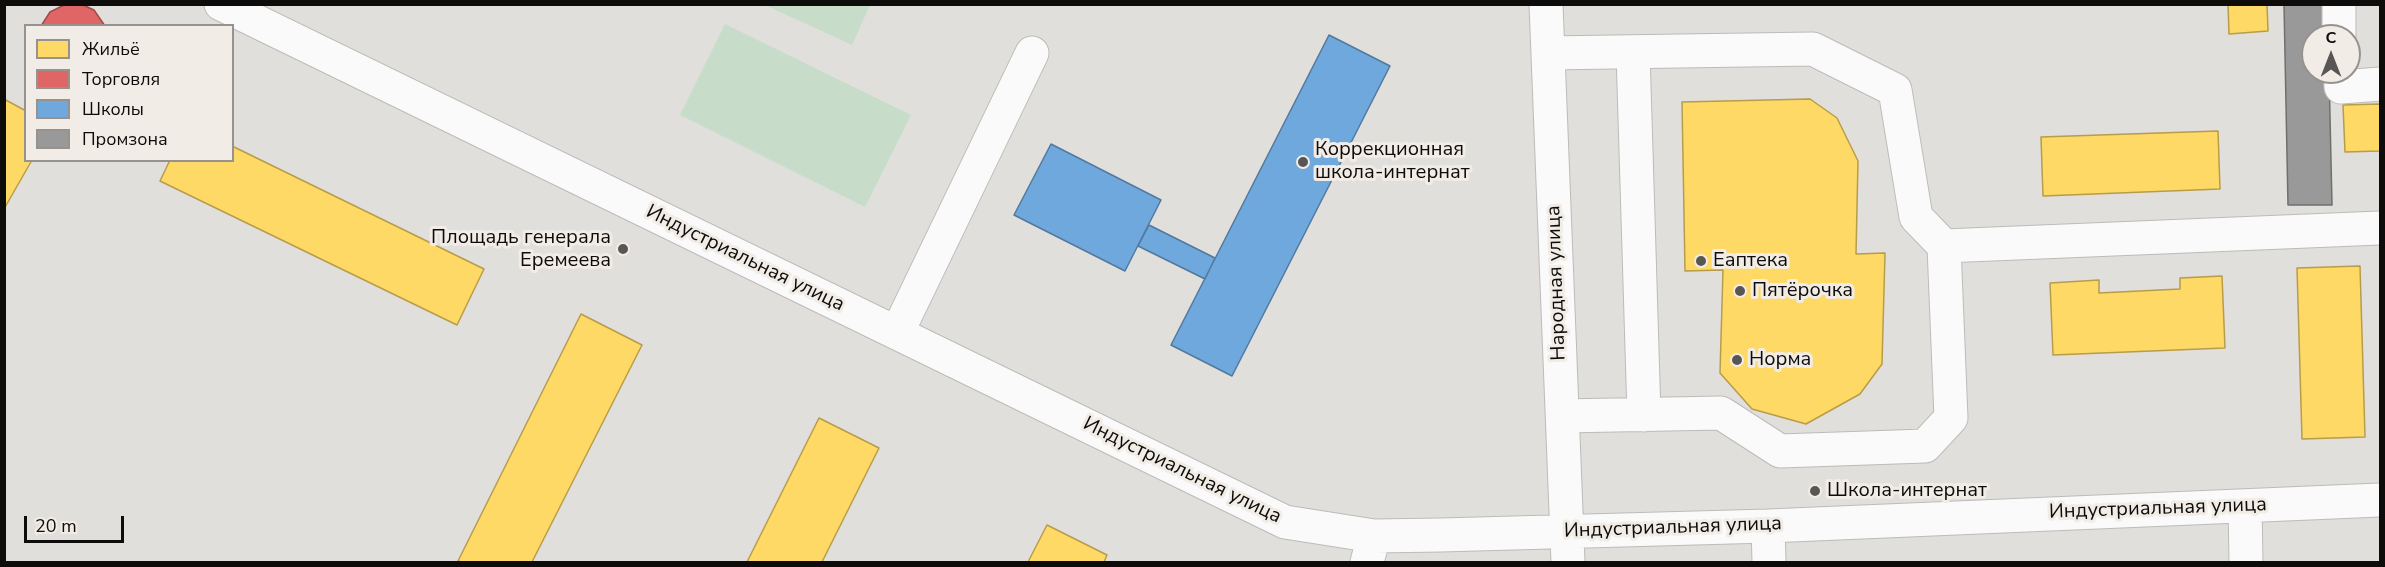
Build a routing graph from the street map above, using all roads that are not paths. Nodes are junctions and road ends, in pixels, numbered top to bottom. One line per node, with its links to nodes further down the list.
1 (221, 4): 12 (street, Индустриальная улица)
2 (1546, 4): 7 (street, Народная улица)
3 (2338, 4): 4 (street)
4 (2339, 24)
5 (1633, 52): 7 (street); 11 (street); 13 (street)
6 (1032, 53): 12 (street)
7 (1548, 53): 14 (street, Народная улица)
8 (2341, 84): 9 (street)
9 (2380, 84)
10 (2380, 228): 11 (street)
11 (1944, 246): 13 (street)
12 (897, 333): 19 (street, Индустриальная улица)
13 (1644, 415): 14 (street)
14 (1563, 416): 18 (street, Народная улица)
15 (2380, 500): 16 (street, Индустриальная улица)
16 (2245, 506): 17 (street, Индустриальная улица); 21 (street)
17 (1768, 526): 18 (street, Индустриальная улица); 20 (street)
18 (1568, 547): 19 (street, Индустриальная улица)
19 (1370, 549)
20 (1769, 562)
21 (2246, 562)

